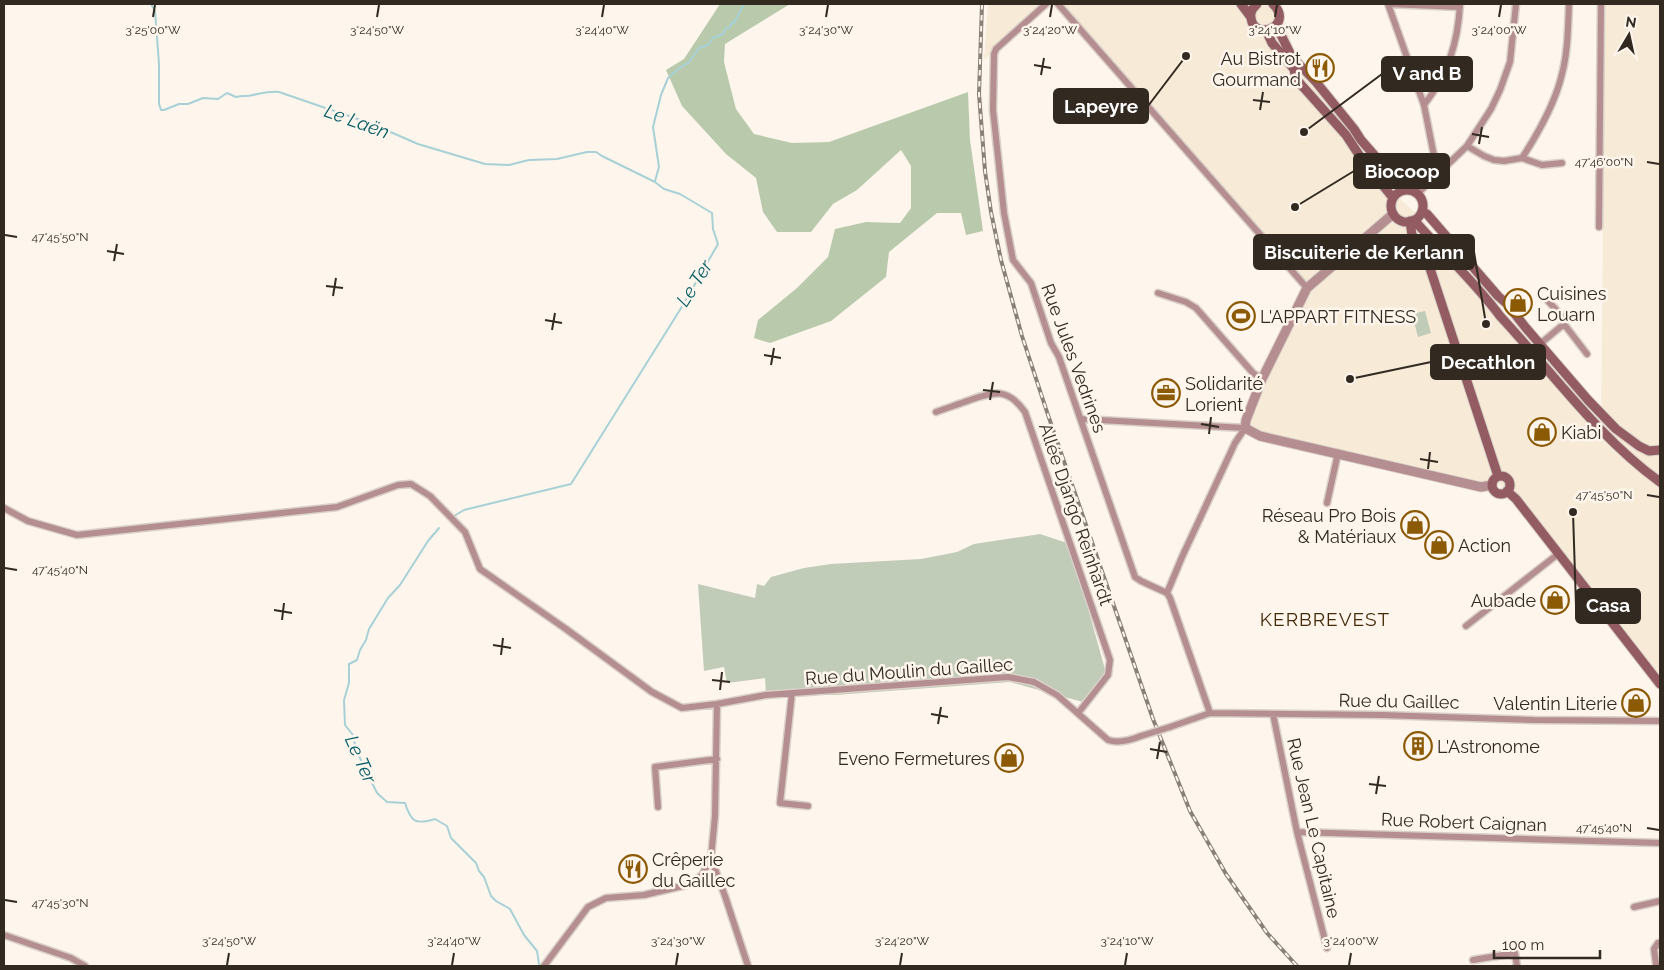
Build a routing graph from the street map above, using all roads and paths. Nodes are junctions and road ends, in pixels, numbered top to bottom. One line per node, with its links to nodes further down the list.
1 (1046, 4): 34 (street, Rue Jules Vedrines)
2 (1058, 4): 26 (street)
3 (1241, 4): 11 (main road)
4 (1256, 4): 11 (main road)
5 (1273, 4): 12 (main road)
6 (1388, 4): 10 (street); 14 (street)
7 (1516, 4): 15 (street)
8 (1569, 4): 16 (street)
9 (1600, 4): 25 (street)
10 (1460, 5): 14 (street)
11 (1250, 16): 13 (main road)
12 (1276, 25): 13 (main road); 19 (main road)
13 (1266, 30): 21 (main road)
14 (1424, 105): 18 (street)
15 (1467, 146): 16 (street); 18 (street)
16 (1522, 158): 17 (street)
17 (1562, 163)
18 (1438, 176): 20 (street)
19 (1405, 190): 20 (main road); 21 (main road)
20 (1417, 194): 22 (main road)
21 (1393, 198): 23 (main road)
22 (1422, 211): 24 (main road); 30 (main road)
23 (1393, 214): 24 (main road); 26 (street)
24 (1412, 221): 38 (main road); 39 (main road)
25 (1599, 227)
26 (1307, 288): 32 (street)
27 (1158, 293): 32 (street)
28 (1548, 301): 29 (street)
29 (1564, 324): 30 (street); 31 (street)
30 (1540, 344): 36 (main road)
31 (1586, 354)
32 (1262, 378): 35 (street)
33 (936, 412): 50 (street, Allée Django Reinhardt)
34 (1081, 419): 35 (street); 45 (street, Rue Jules Vedrines)
35 (1245, 428): 37 (street); 45 (street)
36 (1660, 450)
37 (1338, 453): 40 (street); 42 (street)
38 (1498, 476): 40 (main road); 41 (main road)
39 (1658, 478)
40 (1492, 485): 41 (main road)
41 (1507, 491): 44 (main road)
42 (1327, 503)
43 (4, 508): 49 (street, Rue du Moulin du Gaillec)
44 (1558, 554): 46 (street); 47 (main road)
45 (1167, 594): 51 (street)
46 (1466, 626)
47 (1660, 684)
48 (792, 693): 49 (street, Rue du Moulin du Gaillec); 50 (street, Rue du Moulin du Gaillec); 56 (street)
49 (717, 704): 55 (street)
50 (1078, 712): 54 (street, Rue du Moulin du Gaillec)
51 (1210, 713): 52 (street, Rue du Gaillec); 54 (street, Rue du Gaillec, bridge)
52 (1274, 714): 53 (street, Rue du Gaillec); 58 (street, Rue Jean Le Capitaine)
53 (1660, 721)
54 (1141, 736)
55 (717, 759): 57 (street); 60 (street)
56 (808, 806)
57 (658, 807)
58 (1297, 832): 59 (street, Rue Robert Caignan); 65 (street, Rue Jean Le Capitaine)
59 (1660, 843)
60 (711, 858): 68 (street); 69 (street)
61 (1660, 900): 62 (street)
62 (1634, 907)
63 (4, 935): 67 (street)
64 (1660, 943): 71 (street)
65 (1327, 948)
66 (1473, 960): 70 (street)
67 (85, 966)
68 (544, 966)
69 (748, 966)
70 (1517, 966)
71 (1658, 966)

